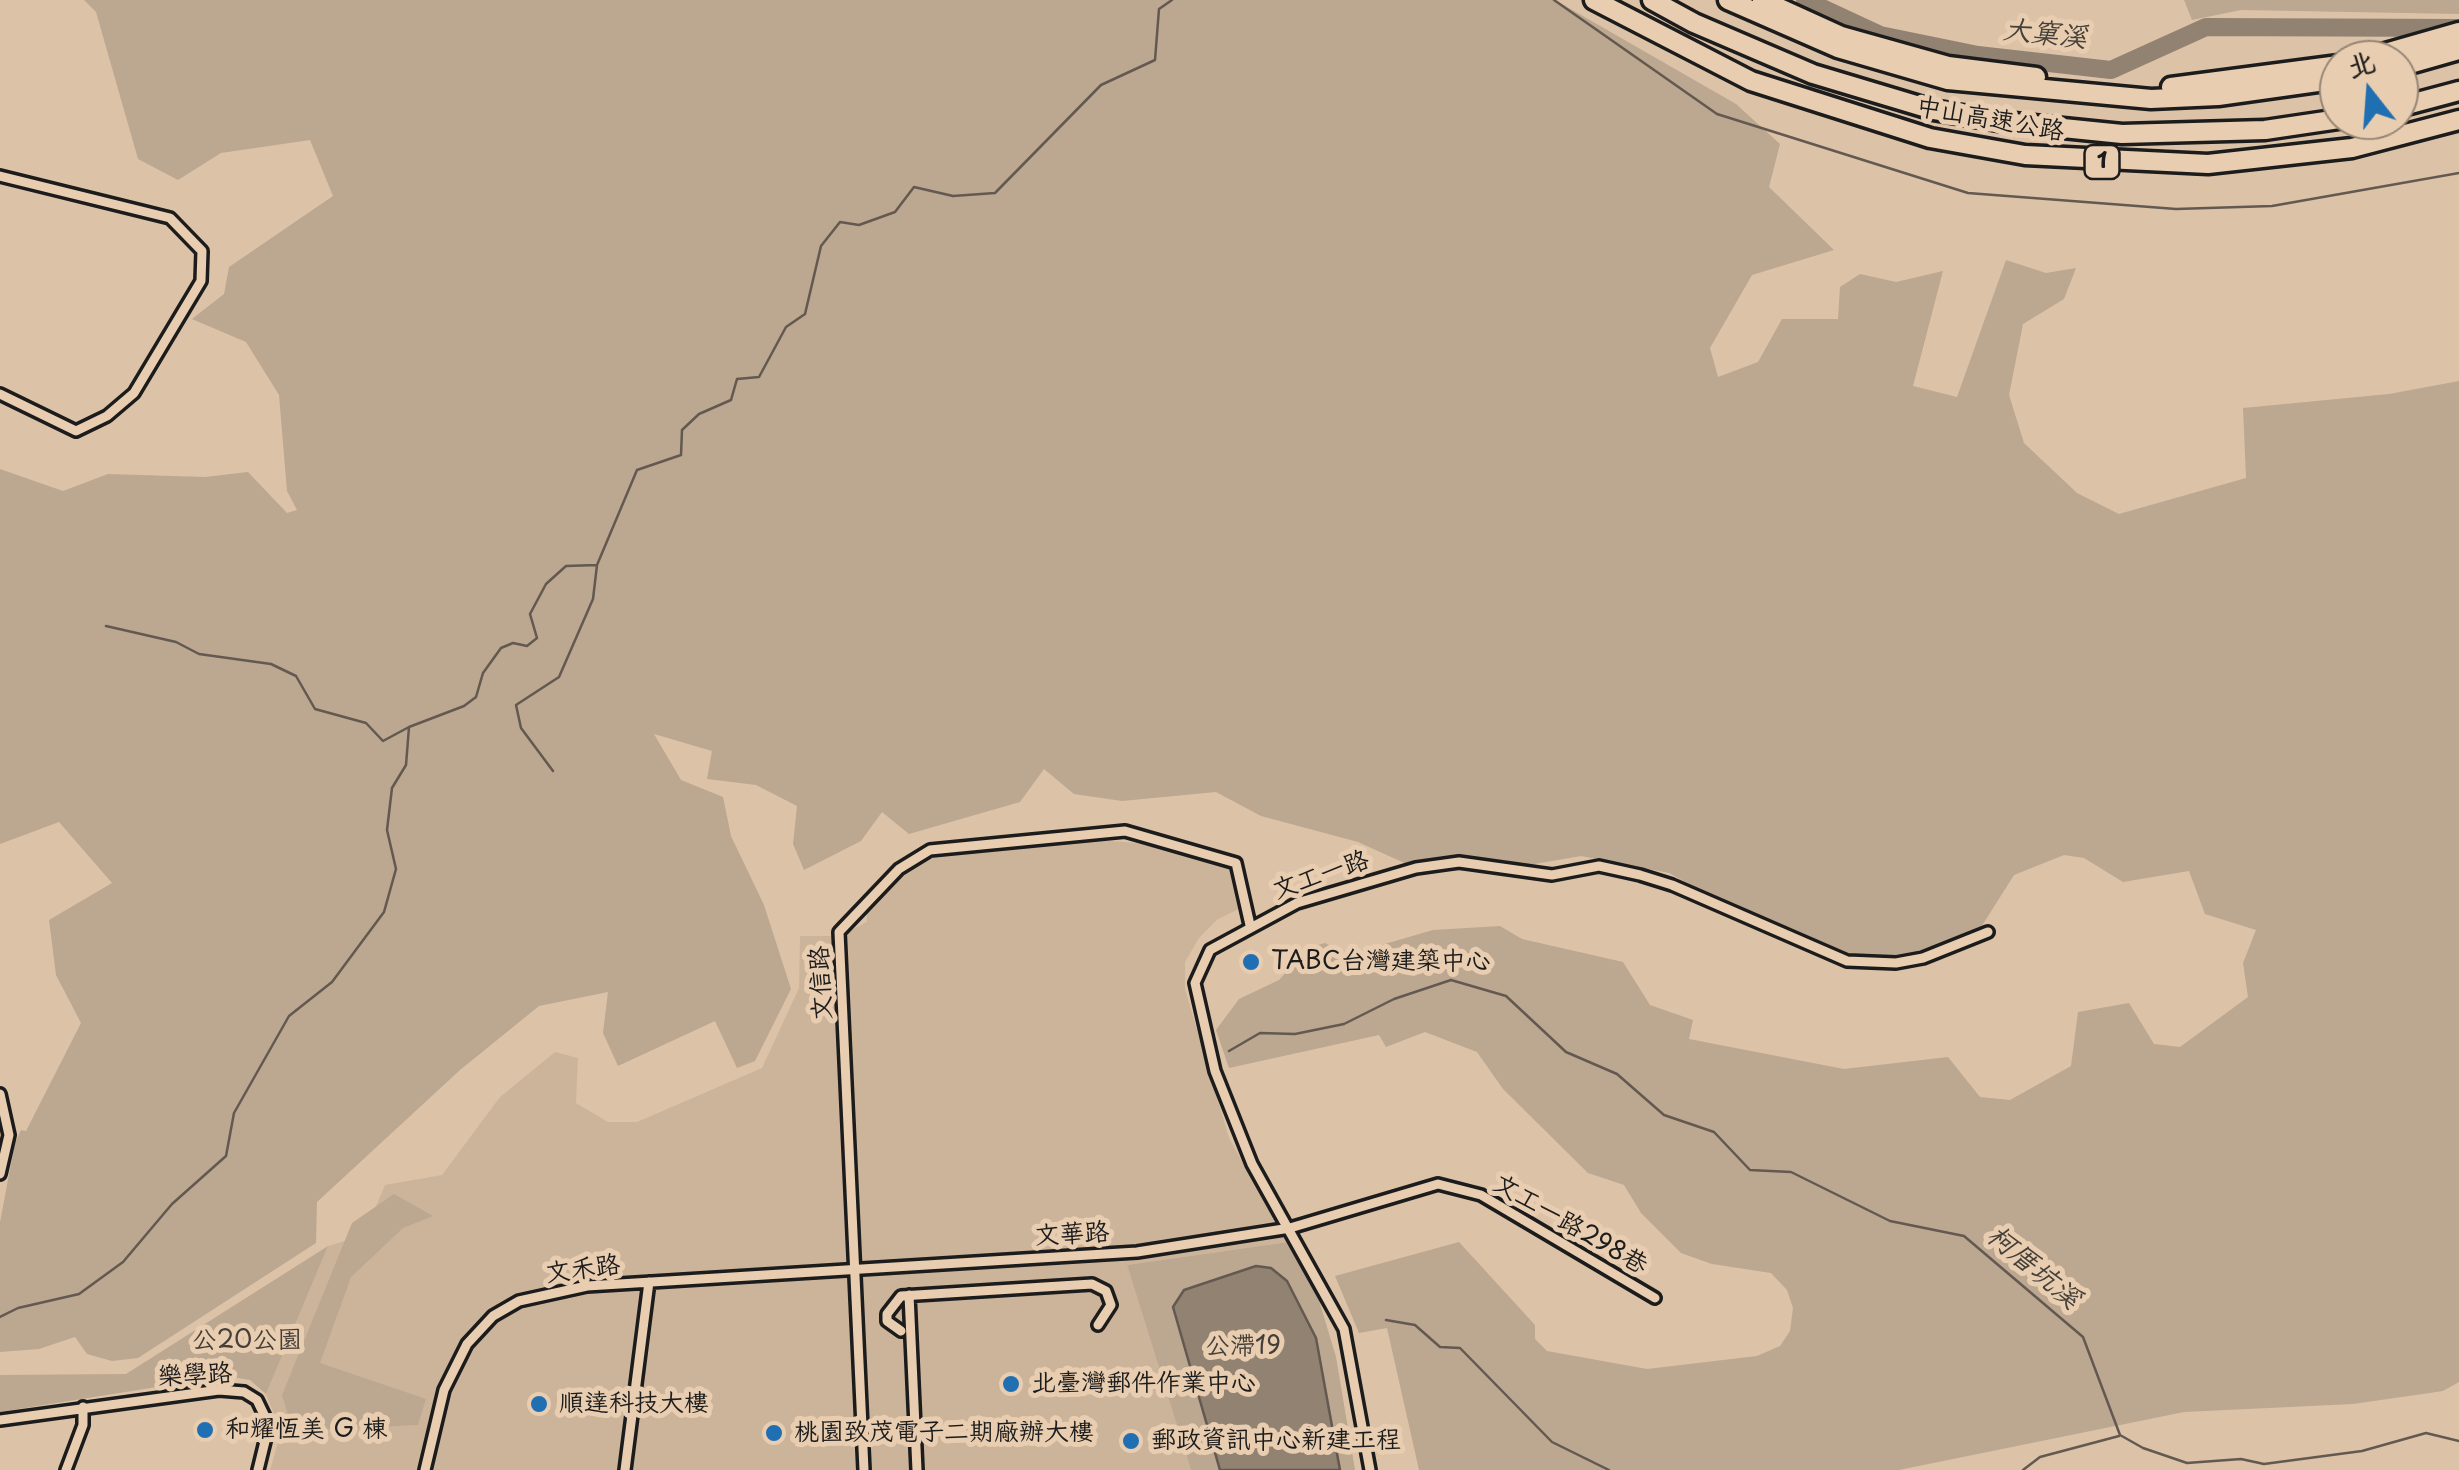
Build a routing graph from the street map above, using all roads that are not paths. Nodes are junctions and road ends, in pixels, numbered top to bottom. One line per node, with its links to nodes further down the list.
1 (1594, 0): 13 (highway, 中山高速公路 / 1)
2 (1652, 0): 14 (highway, 中山高速公路 / 1)
3 (1728, 0): 10 (highway)
4 (1762, 0): 9 (highway)
5 (2459, 32): 6 (highway)
6 (2419, 43)
7 (2459, 50): 8 (highway)
8 (2419, 61)
9 (2319, 67)
10 (2319, 81)
11 (2459, 91): 12 (highway)
12 (2419, 102)
13 (2459, 120)
14 (2319, 122)
15 (0, 176): 16 (street)
16 (0, 394)
17 (1250, 925): 18 (street, 文工一路); 21 (street, 文工一路); 22 (street, 文信路)
18 (1988, 932)
19 (0, 1094): 20 (street)
20 (0, 1174)
21 (1290, 1228): 22 (street, 文華路); 25 (street, 文工一路298巷); 36 (street, 文工一路)
22 (855, 1270): 23 (street, 文禾路); 34 (street, 文信路)
23 (649, 1282): 32 (street, 文禾路); 33 (street)
24 (909, 1295): 26 (street); 27 (street); 35 (street)
25 (1656, 1298)
26 (1098, 1325)
27 (901, 1331)
28 (83, 1407): 29 (street, 樂學路); 30 (street); 31 (street, 樂學路)
29 (0, 1420)
30 (66, 1470)
31 (258, 1470)
32 (425, 1470)
33 (625, 1470)
34 (864, 1470)
35 (918, 1470)
36 (1370, 1470)

